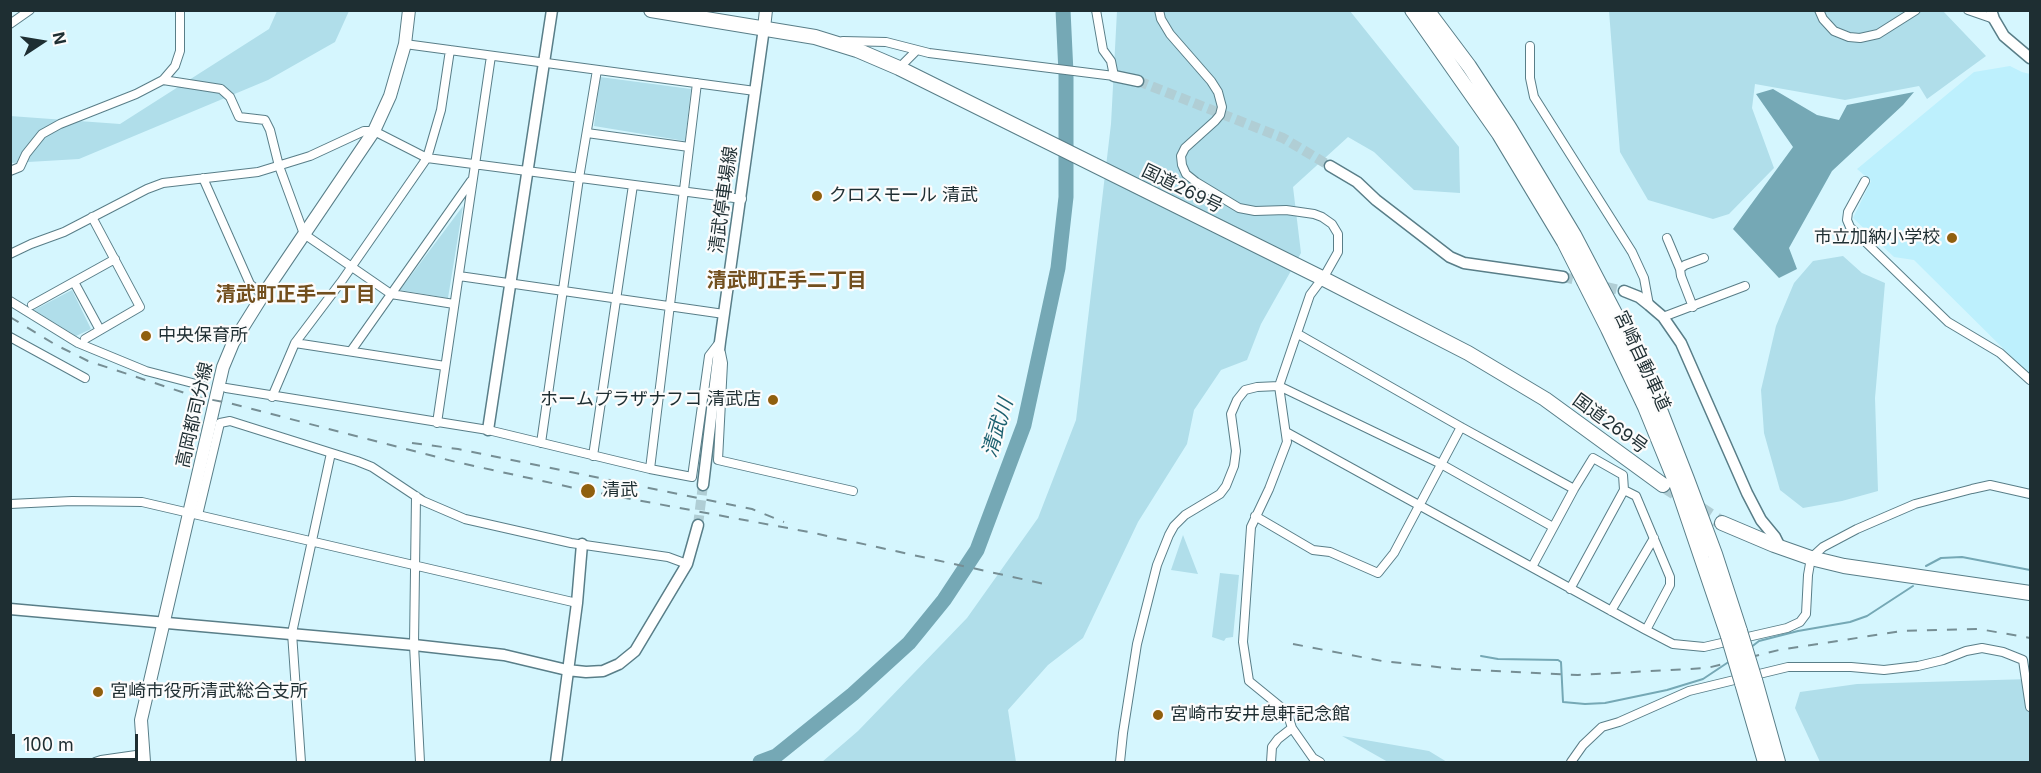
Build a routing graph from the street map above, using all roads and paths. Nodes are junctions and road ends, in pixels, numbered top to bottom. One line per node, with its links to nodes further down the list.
1 (30, 10): 15 (street)
2 (180, 10): 28 (street)
3 (409, 10): 18 (main road, 高岡都司分線)
4 (552, 10): 24 (street)
5 (651, 10): 16 (highway, 国道269号)
6 (766, 10): 16 (main road)
7 (1096, 10): 27 (street)
8 (1160, 10): 58 (street)
9 (1412, 10): 128 (highway, 宮崎自動車道)
10 (1427, 10): 128 (highway, 宮崎自動車道)
11 (1819, 10): 12 (street)
12 (1916, 10)
13 (1968, 10): 14 (street)
14 (1992, 15): 23 (street)
15 (10, 24)
16 (764, 28): 17 (highway, 国道269号); 31 (street, 清武停車場線)
17 (815, 37): 21 (street); 25 (highway, 国道269号)
18 (405, 44): 20 (street); 32 (main road, 高岡都司分線)
19 (1530, 46): 70 (street)
20 (450, 50): 22 (street); 35 (street)
21 (916, 51): 25 (street); 27 (street)
22 (491, 56): 24 (street); 36 (street)
23 (2031, 58)
24 (544, 63): 26 (street); 40 (street)
25 (899, 68): 58 (highway, 国道269号)
26 (597, 70): 30 (street); 33 (street)
27 (1114, 76): 29 (street)
28 (163, 81): 37 (street); 39 (street)
29 (1138, 81)
30 (697, 83): 31 (street); 34 (street)
31 (755, 91): 47 (street, 清武停車場線)
32 (374, 131): 35 (street); 37 (street); 49 (main road, 高岡都司分線)
33 (587, 133): 34 (street); 42 (street)
34 (689, 147): 46 (street)
35 (427, 158): 36 (street); 54 (street)
36 (475, 164): 40 (street); 43 (street)
37 (279, 166): 41 (street); 49 (street)
38 (1330, 166): 57 (street)
39 (10, 171)
40 (528, 171): 42 (street); 60 (street)
41 (203, 178): 48 (street); 65 (street)
42 (579, 178): 45 (street); 62 (street)
43 (473, 179): 56 (street); 64 (street)
44 (1865, 181): 84 (street)
45 (633, 185): 46 (street); 66 (street)
46 (684, 192): 47 (street); 71 (street)
47 (741, 199): 73 (street, 清武停車場線)
48 (92, 217): 51 (street); 53 (street)
49 (304, 234): 54 (street); 65 (main road, 高岡都司分線)
50 (1667, 238): 55 (street)
51 (10, 254)
52 (1704, 258): 55 (street)
53 (115, 259): 59 (street); 75 (street)
54 (352, 267): 64 (street); 80 (street)
55 (1680, 269): 72 (street)
56 (459, 276): 60 (street); 68 (street)
57 (1563, 277)
58 (1322, 278): 76 (street); 99 (highway, 国道269号)
59 (74, 282): 69 (street); 75 (street)
60 (511, 283): 62 (street); 91 (street)
61 (1745, 286): 72 (street)
62 (562, 291): 66 (street); 93 (street)
63 (1623, 291): 70 (street)
64 (391, 294): 68 (street); 81 (street)
65 (263, 295): 107 (main road, 高岡都司分線)
66 (616, 298): 71 (street); 95 (street)
67 (10, 301): 85 (street)
68 (454, 304): 82 (street)
69 (32, 305)
70 (1649, 305): 74 (street)
71 (670, 306): 73 (street); 97 (street)
72 (1692, 307): 74 (street)
73 (724, 314): 79 (street, 清武停車場線)
74 (1663, 317): 115 (street)
75 (100, 330): 78 (street)
76 (1298, 334): 86 (street); 90 (street)
77 (10, 337): 83 (street)
78 (85, 339)
79 (720, 342): 97 (street); 98 (street, 清武停車場線); 102 (street)
80 (296, 343): 81 (street); 88 (street)
81 (351, 351): 82 (street)
82 (445, 366): 89 (street)
83 (85, 378)
84 (2031, 380)
85 (204, 386)
86 (1279, 386): 92 (street); 96 (street); 139 (street)
87 (226, 388): 88 (street)
88 (272, 397): 89 (street)
89 (437, 423): 91 (street)
90 (1461, 427): 96 (street); 100 (street)
91 (489, 430): 93 (street)
92 (1286, 432): 106 (street); 108 (street)
93 (541, 443): 95 (street)
94 (331, 453): 104 (street); 107 (street); 113 (street)
95 (593, 456): 97 (street)
96 (1442, 464): 106 (street); 111 (street)
97 (650, 470)
98 (703, 485)
99 (1663, 485)
100 (1574, 489): 101 (street); 111 (street)
101 (1624, 489): 112 (street); 120 (street)
102 (853, 491)
103 (2031, 494): 116 (street)
104 (416, 496): 114 (street); 117 (street)
105 (10, 504): 107 (street)
106 (1419, 506): 108 (street); 119 (street)
107 (194, 513): 113 (street); 125 (main road, 高岡都司分線)
108 (1255, 516): 133 (street)
109 (1722, 523): 115 (highway)
110 (698, 525): 118 (street)
111 (1553, 527): 119 (street)
112 (1654, 538): 124 (street); 126 (street)
113 (312, 541): 117 (street); 127 (street)
114 (582, 544): 118 (street); 122 (street)
115 (1780, 547): 116 (highway)
116 (1811, 558): 121 (highway); 126 (street)
117 (414, 564): 122 (street); 129 (street)
118 (687, 564): 130 (street)
119 (1532, 567): 120 (street)
120 (1570, 589): 124 (street)
121 (2031, 593)
122 (577, 603): 130 (street)
123 (10, 609): 125 (street)
124 (1611, 611): 126 (street)
125 (163, 622): 127 (street); 134 (main road, 高岡都司分線)
126 (1646, 630)
127 (292, 633): 129 (street); 136 (street)
128 (1734, 633): 131 (highway, 宮崎自動車道, bridge)
129 (414, 645): 130 (street); 137 (street)
130 (567, 670): 138 (street)
131 (1749, 682): 143 (highway, 宮崎自動車道); 144 (highway, 宮崎自動車道)
132 (2031, 708): 142 (street)
133 (1292, 728): 140 (street); 141 (street)
134 (144, 758): 135 (street)
135 (95, 762)
136 (301, 762)
137 (420, 762)
138 (556, 762)
139 (1120, 762)
140 (1272, 762)
141 (1320, 762)
142 (1571, 762)
143 (1765, 762)
144 (1778, 762)

